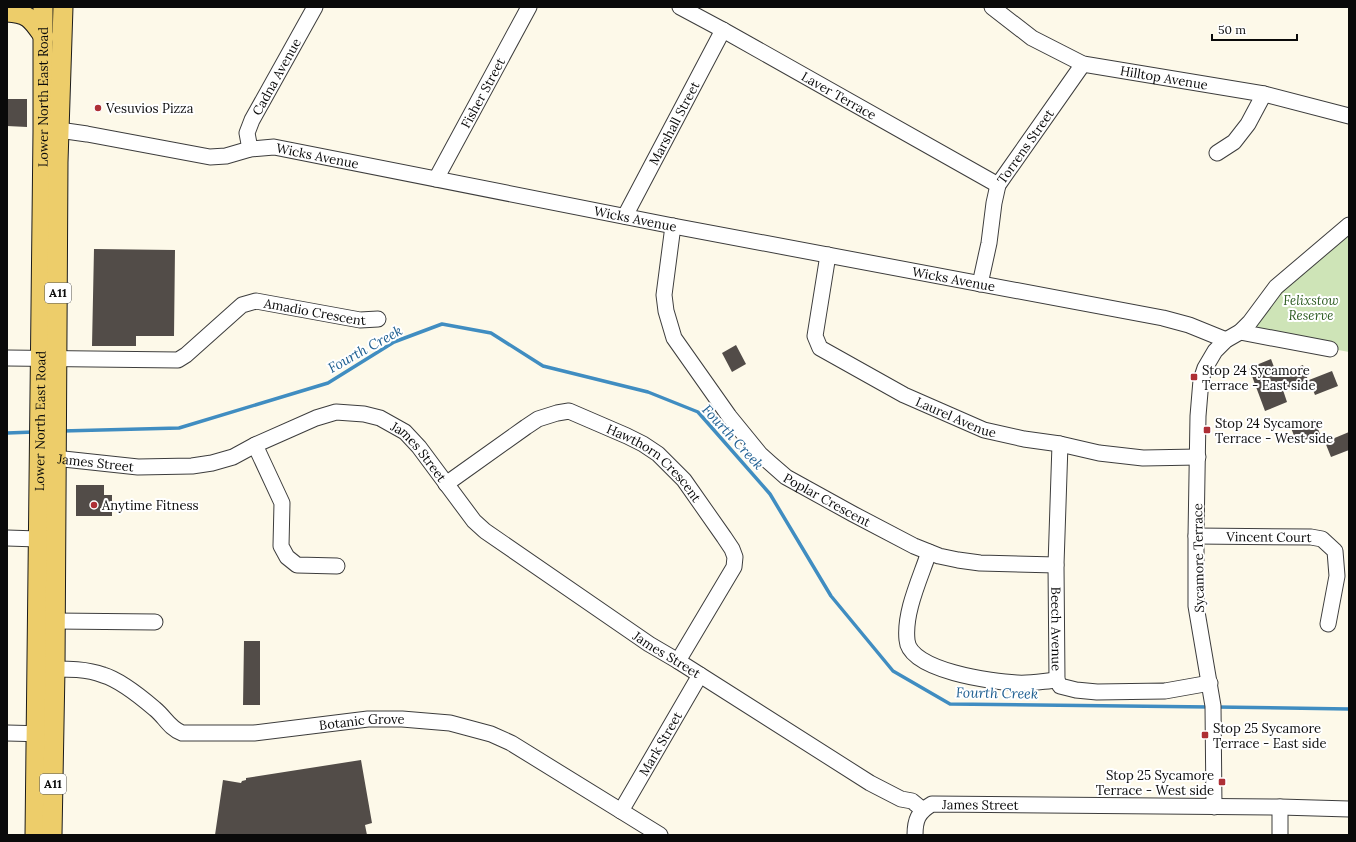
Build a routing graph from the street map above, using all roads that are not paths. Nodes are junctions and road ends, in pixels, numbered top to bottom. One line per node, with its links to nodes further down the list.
1 (43, 7): 9 (main road, Lower North East Road / A11)
2 (315, 7): 14 (street, Cadna Avenue)
3 (529, 7): 16 (street, Fisher Street)
4 (680, 7): 8 (street, Laver Terrace)
5 (992, 7): 10 (street, Hilltop Avenue)
6 (62, 9): 13 (main road, Lower North East Road / A11)
7 (7, 12): 9 (main road)
8 (723, 30): 17 (street, Laver Terrace); 18 (street, Marshall Street)
9 (44, 37): 13 (main road, Lower North East Road / A11)
10 (1083, 64): 11 (street, Hilltop Avenue); 17 (street, Torrens Street)
11 (1264, 94): 12 (street, Hilltop Avenue); 15 (street)
12 (1349, 116)
13 (51, 131): 14 (street, Wicks Avenue); 28 (main road, Lower North East Road / A11)
14 (250, 149): 16 (street, Wicks Avenue)
15 (1217, 153)
16 (436, 179): 18 (street, Wicks Avenue)
17 (998, 185): 22 (street, Torrens Street)
18 (625, 216): 20 (street, Wicks Avenue)
19 (1349, 225): 24 (street, Sycamore Terrace)
20 (673, 226): 21 (street, Wicks Avenue); 37 (street, Poplar Crescent)
21 (828, 255): 22 (street, Wicks Avenue); 30 (street, Laurel Avenue)
22 (980, 284): 25 (street, Wicks Avenue)
23 (378, 319): 28 (street, Amadio Crescent)
24 (1240, 332): 25 (street, Sycamore Terrace); 26 (street)
25 (1226, 340): 32 (street, Sycamore Terrace)
26 (1330, 349)
27 (7, 358): 28 (street, Amadio Crescent)
28 (49, 358): 29 (main road, Lower North East Road / A11)
29 (48, 441): 31 (street, James Street); 36 (main road, Lower North East Road / A11); 40 (main road, Lower North East Road / A11)
30 (1060, 444): 32 (street, Laurel Avenue); 38 (street, Beech Avenue)
31 (256, 445): 33 (street, James Street); 39 (street)
32 (1198, 457): 34 (street, Sycamore Terrace)
33 (446, 484): 43 (street, James Street); 43 (street, Hawthorn Crescent)
34 (1196, 536): 42 (street, Vincent Court); 47 (street, Sycamore Terrace)
35 (7, 538): 36 (street)
36 (38, 539): 44 (main road, Lower North East Road / A11)
37 (929, 552): 38 (street, Poplar Crescent); 46 (street)
38 (1056, 565): 46 (street, Beech Avenue)
39 (338, 566)
40 (55, 621): 41 (street); 44 (main road, Lower North East Road / A11)
41 (155, 622)
42 (1328, 624)
43 (678, 661): 45 (street, James Street)
44 (46, 669): 49 (main road, Lower North East Road / A11); 54 (street, Botanic Grove)
45 (700, 675): 53 (street, James Street); 54 (street, Mark Street)
46 (1057, 680): 47 (street, Beech Avenue)
47 (1210, 683): 50 (street, Sycamore Terrace)
48 (7, 733): 49 (street)
49 (45, 734): 55 (main road, Lower North East Road / A11); 56 (main road, Lower North East Road / A11)
50 (1214, 807): 51 (street, James Street); 53 (street, James Street)
51 (1280, 807): 52 (street, James Street); 59 (street)
52 (1349, 809)
53 (923, 810): 58 (street)
54 (621, 811): 57 (street, Botanic Grove)
55 (35, 835)
56 (52, 835)
57 (660, 835)
58 (915, 835)
59 (1280, 835)

